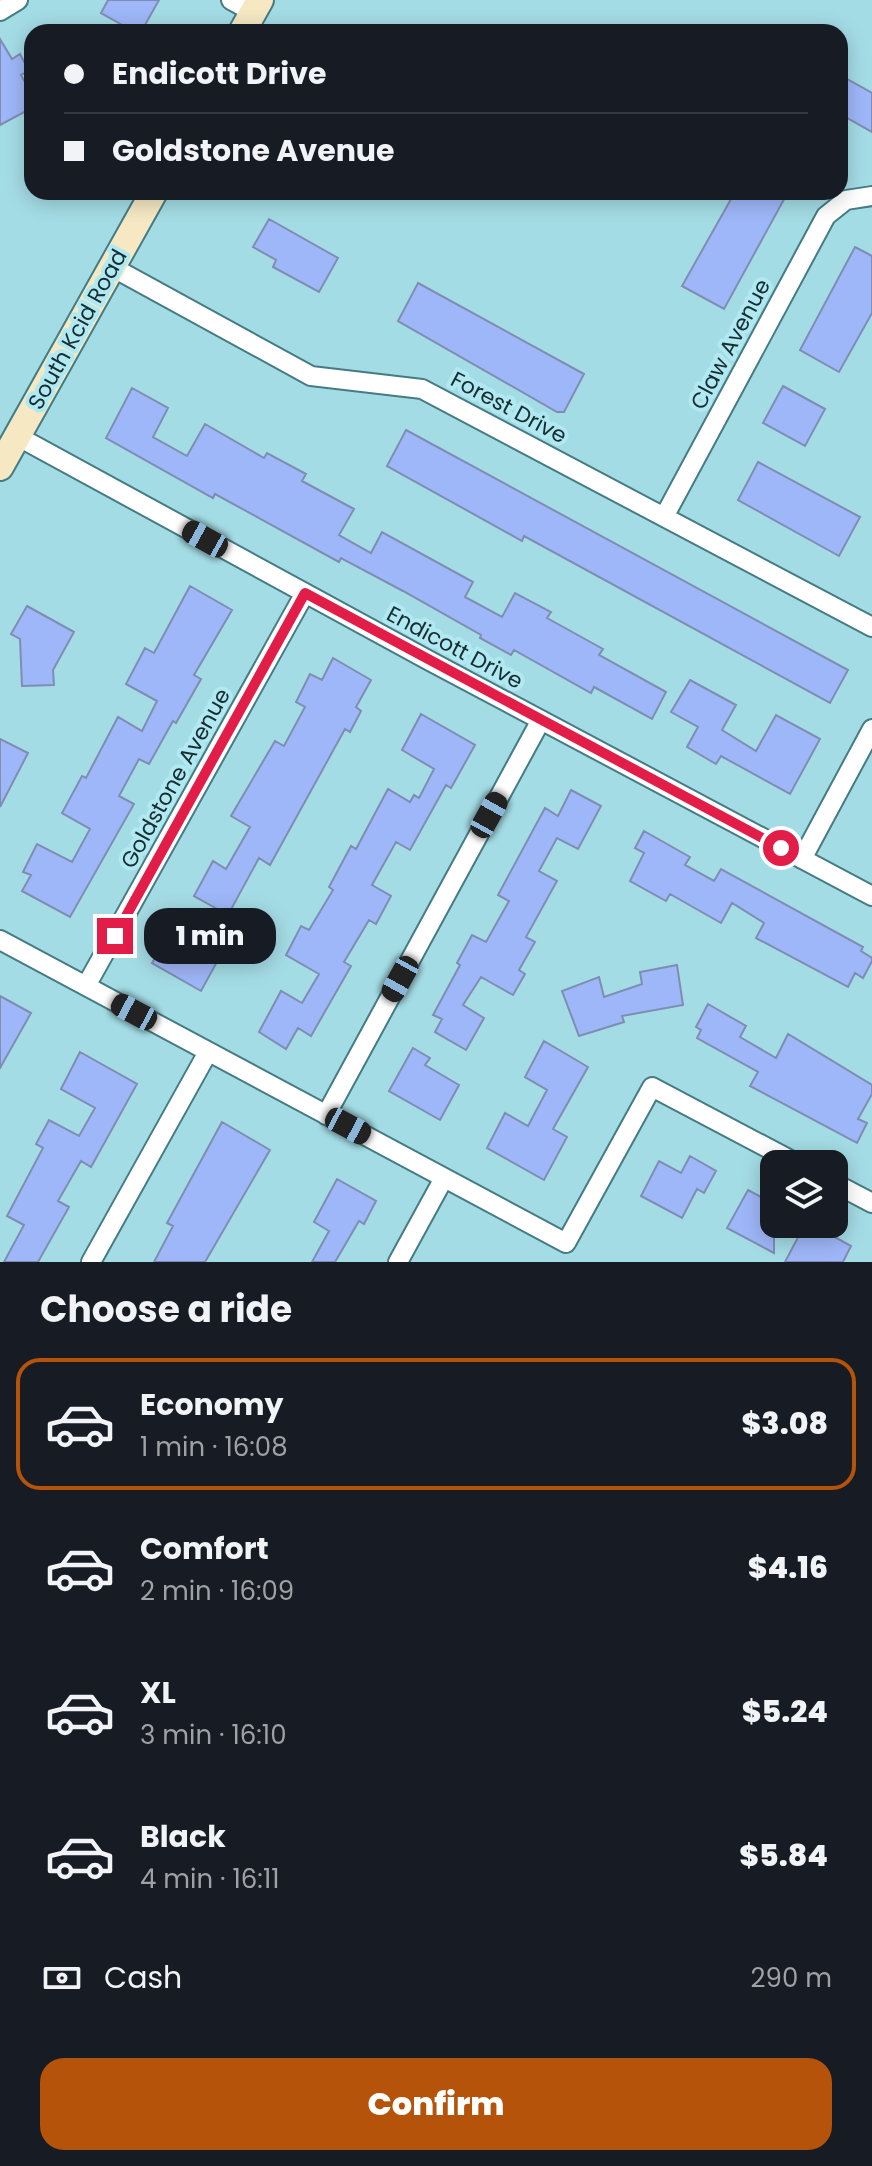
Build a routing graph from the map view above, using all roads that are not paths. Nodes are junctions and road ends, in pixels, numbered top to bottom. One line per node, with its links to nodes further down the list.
1 (18, 0): 2 (street)
2 (0, 11)
3 (872, 196): 6 (street, Claw Avenue)
4 (150, 200): 7 (street, South Kcid Road)
5 (846, 200): 10 (street, Claw Avenue)
6 (848, 200)
7 (112, 267): 8 (street, South Kcid Road); 10 (street, Forest Drive)
8 (17, 436): 9 (street, South Kcid Road); 11 (street, Endicott Drive)
9 (0, 467)
10 (664, 517): 12 (street, Forest Drive)
11 (305, 593): 13 (street, Endicott Drive); 18 (street, Goldstone Avenue)
12 (872, 627)
13 (541, 720): 15 (street, Endicott Drive); 20 (street)
14 (872, 729): 15 (street)
15 (802, 859): 16 (street, Endicott Drive)
16 (872, 896)
17 (0, 940): 18 (street)
18 (86, 986): 19 (street)
19 (208, 1052): 20 (street); 25 (street)
20 (326, 1115): 22 (street)
21 (771, 1150): 22 (street)
22 (444, 1178): 26 (street)
23 (848, 1190): 24 (street)
24 (872, 1203)
25 (91, 1262)
26 (398, 1262)

